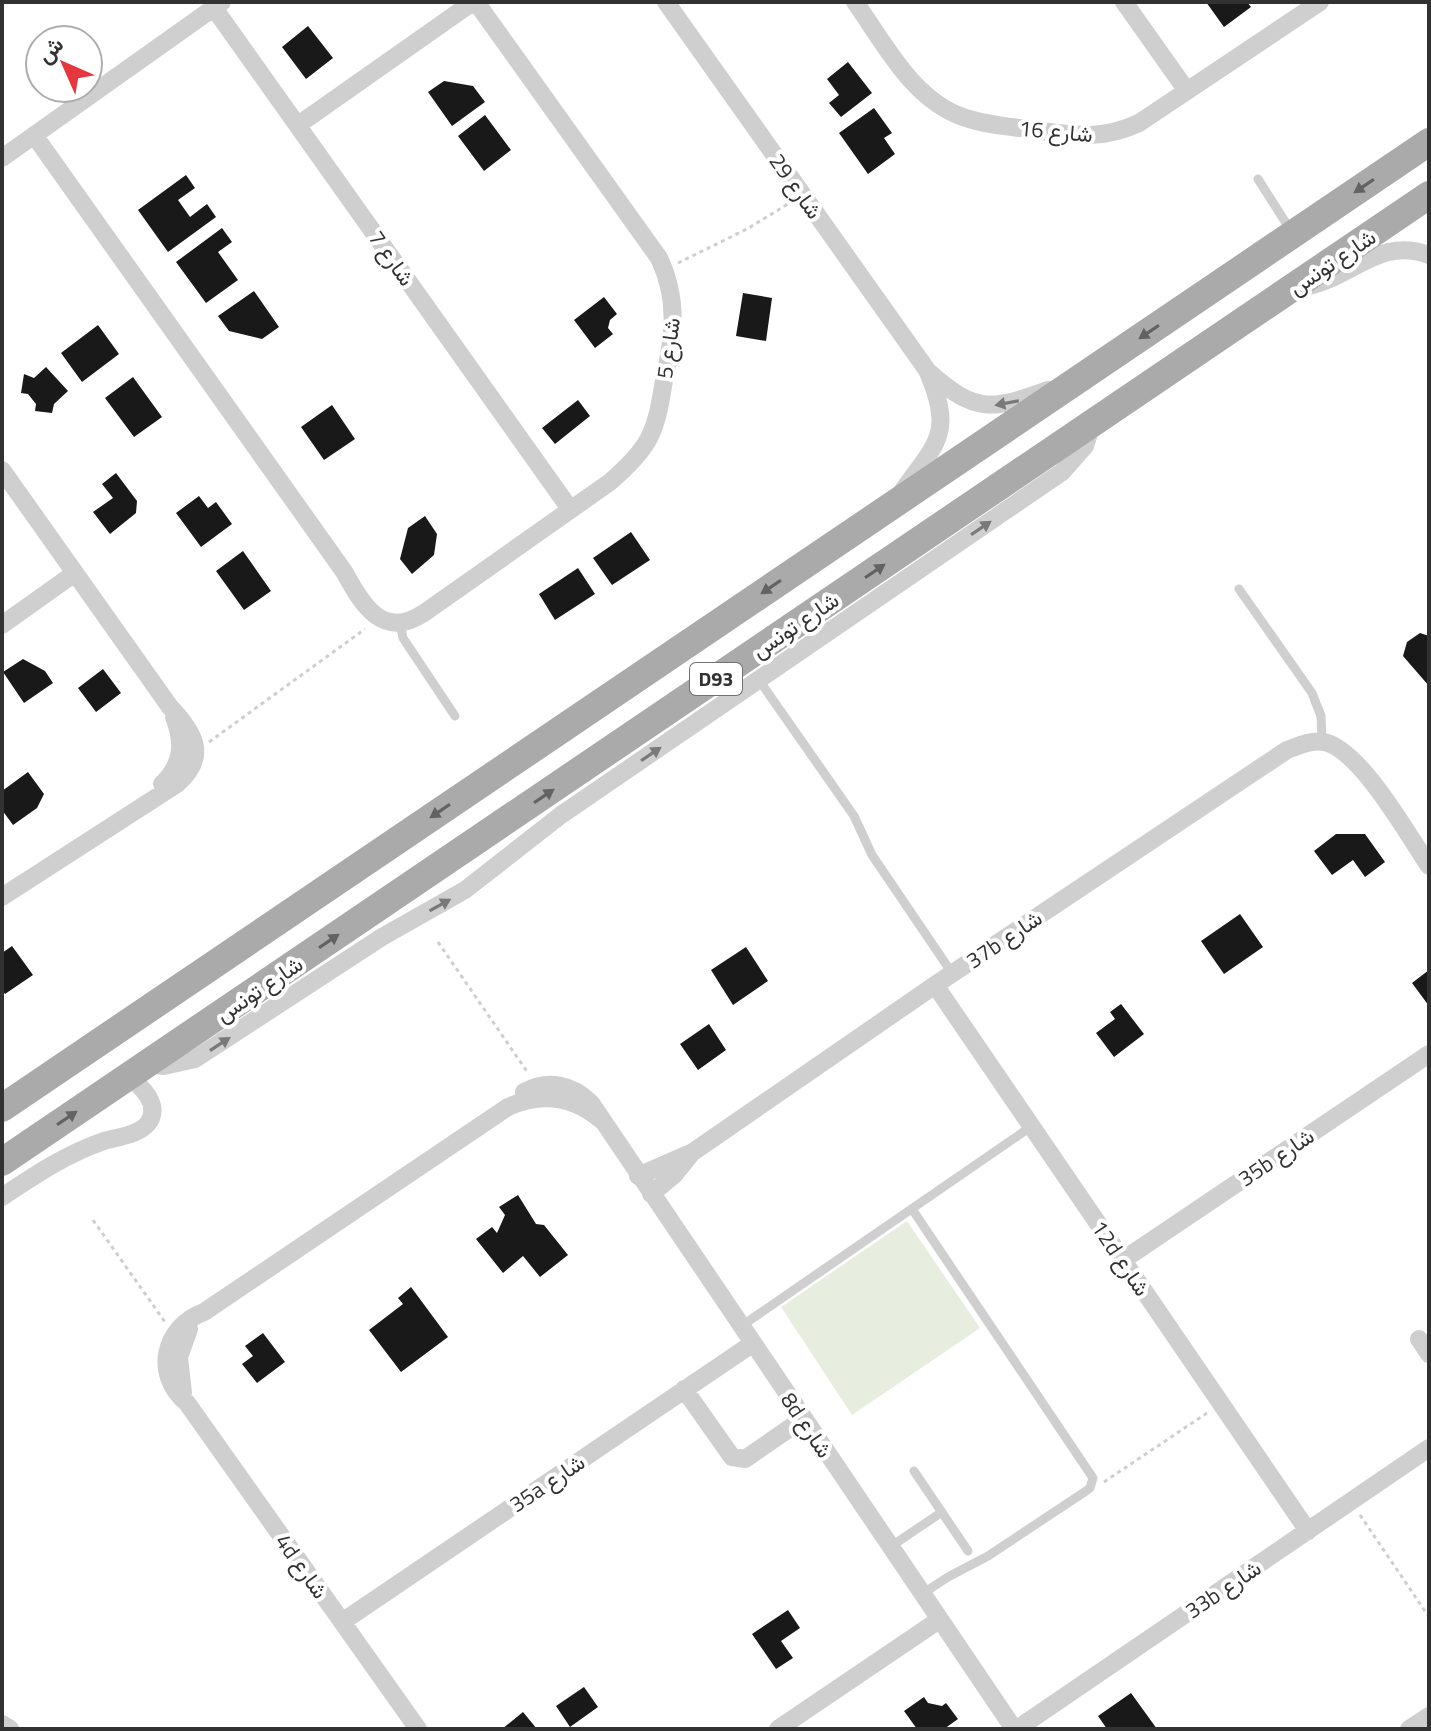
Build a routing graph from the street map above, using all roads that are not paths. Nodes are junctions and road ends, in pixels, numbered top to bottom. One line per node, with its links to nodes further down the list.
1 (474, 2): 8 (street, شارع 5); 22 (street, شارع 5)
2 (666, 2): 17 (street, شارع 29)
3 (855, 2): 7 (street, شارع 16)
4 (1124, 2): 7 (street)
5 (1320, 2): 7 (street, شارع 16)
6 (218, 5): 8 (street, شارع 7); 9 (street)
7 (1187, 91)
8 (298, 125): 22 (street, شارع 7)
9 (34, 135): 11 (street); 24 (street, شارع 5)
10 (1429, 142): 14 (main road, شارع تونس / D93, one-way to 14)
11 (2, 158)
12 (1258, 179): 14 (lane)
13 (1429, 195): 16 (main road, شارع تونس / D93)
14 (1293, 234): 18 (main road, شارع تونس / D93, one-way to 18)
15 (1429, 255): 16 (street)
16 (1294, 288): 19 (main road, شارع تونس / D93)
17 (927, 370): 18 (street, شارع 29, one-way to 17); 21 (street, شارع 29)
18 (1081, 378): 21 (main road, شارع تونس / D93)
19 (1092, 424): 29 (street, one-way to 19); 39 (main road, شارع تونس / D93, one-way to 19)
20 (2, 470): 23 (street)
21 (892, 505): 42 (main road, شارع تونس / D93, one-way to 42)
22 (570, 509): 26 (street, شارع 5)
23 (75, 573): 28 (street); 30 (street)
24 (345, 573): 26 (street, شارع 5); 27 (street, شارع 5)
25 (1239, 589): 32 (lane)
26 (439, 601): 27 (street, شارع 5)
27 (400, 622): 31 (lane)
28 (2, 625)
29 (759, 680): 36 (lane); 39 (street, one-way to 29)
30 (170, 707): 33 (street); 33 (street)
31 (455, 716)
32 (1322, 742): 34 (street); 36 (street, 37b شارع)
33 (149, 800): 35 (street)
34 (1429, 866)
35 (2, 897)
36 (952, 973): 37 (street, 37b شارع)
37 (935, 985): 43 (street, 12d شارع); 44 (street, 37b شارع)
38 (1429, 1054): 50 (street, 35b شارع)
39 (138, 1070): 45 (main road, شارع تونس / D93, one-way to 39); 48 (street)
40 (557, 1091): 41 (street); 41 (street); 46 (street, 8d شارع)
41 (508, 1107): 51 (street)
42 (2, 1108)
43 (1032, 1126): 49 (lane); 50 (street, 12d شارع)
44 (693, 1152): 46 (street, 37b شارع); 47 (street, 37b شارع)
45 (2, 1162)
46 (638, 1176): 47 (street, 8d شارع)
47 (651, 1194): 52 (street, 8d شارع)
48 (2, 1197)
49 (912, 1209): 52 (lane); 63 (lane)
50 (1123, 1260): 60 (street, 12d شارع)
51 (204, 1312): 54 (street); 54 (street)
52 (740, 1327): 53 (street, 8d شارع)
53 (752, 1344): 55 (street, 35a شارع); 56 (street, 8d شارع)
54 (172, 1356): 65 (street, 4d شارع)
55 (684, 1389): 56 (street); 65 (street, 35a شارع)
56 (803, 1419): 61 (street, 8d شارع)
57 (1429, 1448): 60 (street, 33b شارع)
58 (914, 1471): 59 (lane)
59 (942, 1512): 61 (lane); 62 (lane)
60 (1308, 1531): 71 (street, 33b شارع)
61 (890, 1547): 63 (street, 8d شارع)
62 (968, 1551)
63 (922, 1594): 64 (street, 8d شارع)
64 (939, 1620): 70 (street); 71 (street, 8d شارع)
65 (342, 1622): 69 (street, 4d شارع)
66 (1429, 1716): 72 (street)
67 (2, 1724): 68 (street)
68 (10, 1729)
69 (418, 1729)
70 (778, 1729)
71 (1015, 1729)
72 (1409, 1729)

